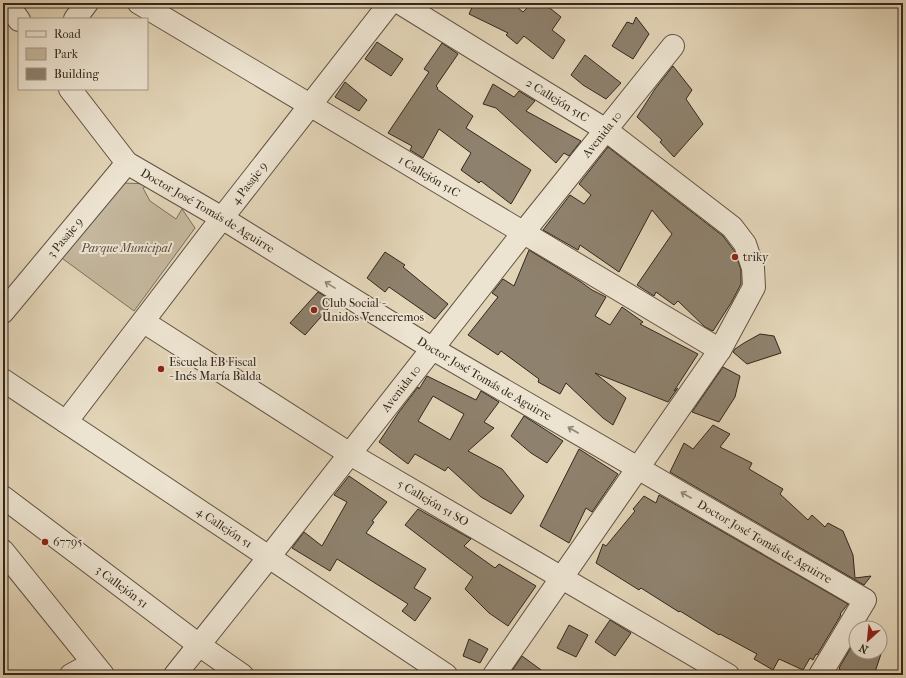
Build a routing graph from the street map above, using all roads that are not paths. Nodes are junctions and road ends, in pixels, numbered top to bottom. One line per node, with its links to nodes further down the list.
1 (7, 3): 7 (street)
2 (87, 3): 6 (street)
3 (139, 3): 10 (street, 1 Callejón 51C)
4 (390, 3): 10 (street, 4 Pasaje 9)
5 (400, 3): 11 (street, 2 Callejón 51C)
6 (76, 18)
7 (18, 19)
8 (673, 46): 11 (street, Avenida 10)
9 (71, 90): 12 (street, Doctor José Tomás de Aguirre)
10 (310, 105): 13 (street, 4 Pasaje 9); 14 (street, 1 Callejón 51C)
11 (606, 130): 14 (street, Avenida 10); 18 (street, 2 Callejón 51C)
12 (127, 163): 13 (street, Doctor José Tomás de Aguirre); 15 (street, 3 Pasaje 9)
13 (222, 218): 16 (street, 4 Pasaje 9); 17 (street, Doctor José Tomás de Aguirre, one-way to 13)
14 (523, 233): 17 (street, Avenida 10); 18 (street, 1 Callejón 51C)
15 (3, 312)
16 (144, 322): 20 (street, 4 Pasaje 9); 21 (street, 5 Callejón 51 SO)
17 (434, 349): 21 (street, Avenida 10); 22 (street, Doctor José Tomás de Aguirre, one-way to 17)
18 (720, 350): 22 (street)
19 (3, 380): 20 (street, 4 Callejón 51)
20 (66, 422): 25 (street, 4 Callejón 51)
21 (350, 454): 25 (street, Avenida 10); 26 (street, 5 Callejón 51 SO)
22 (638, 468): 26 (street); 35 (street, Doctor José Tomás de Aguirre, one-way to 22)
23 (3, 497): 27 (street, 3 Callejón 51)
24 (3, 550): 28 (street)
25 (269, 557): 27 (street, Avenida 10); 32 (street, 4 Callejón 51)
26 (562, 578): 33 (street); 34 (street, 5 Callejón 51 SO)
27 (199, 645): 30 (street, Avenida 10); 31 (street, 3 Callejón 51)
28 (98, 669): 29 (street)
29 (71, 675)
30 (175, 675)
31 (242, 675)
32 (446, 675)
33 (494, 675)
34 (728, 675)
35 (820, 675)

